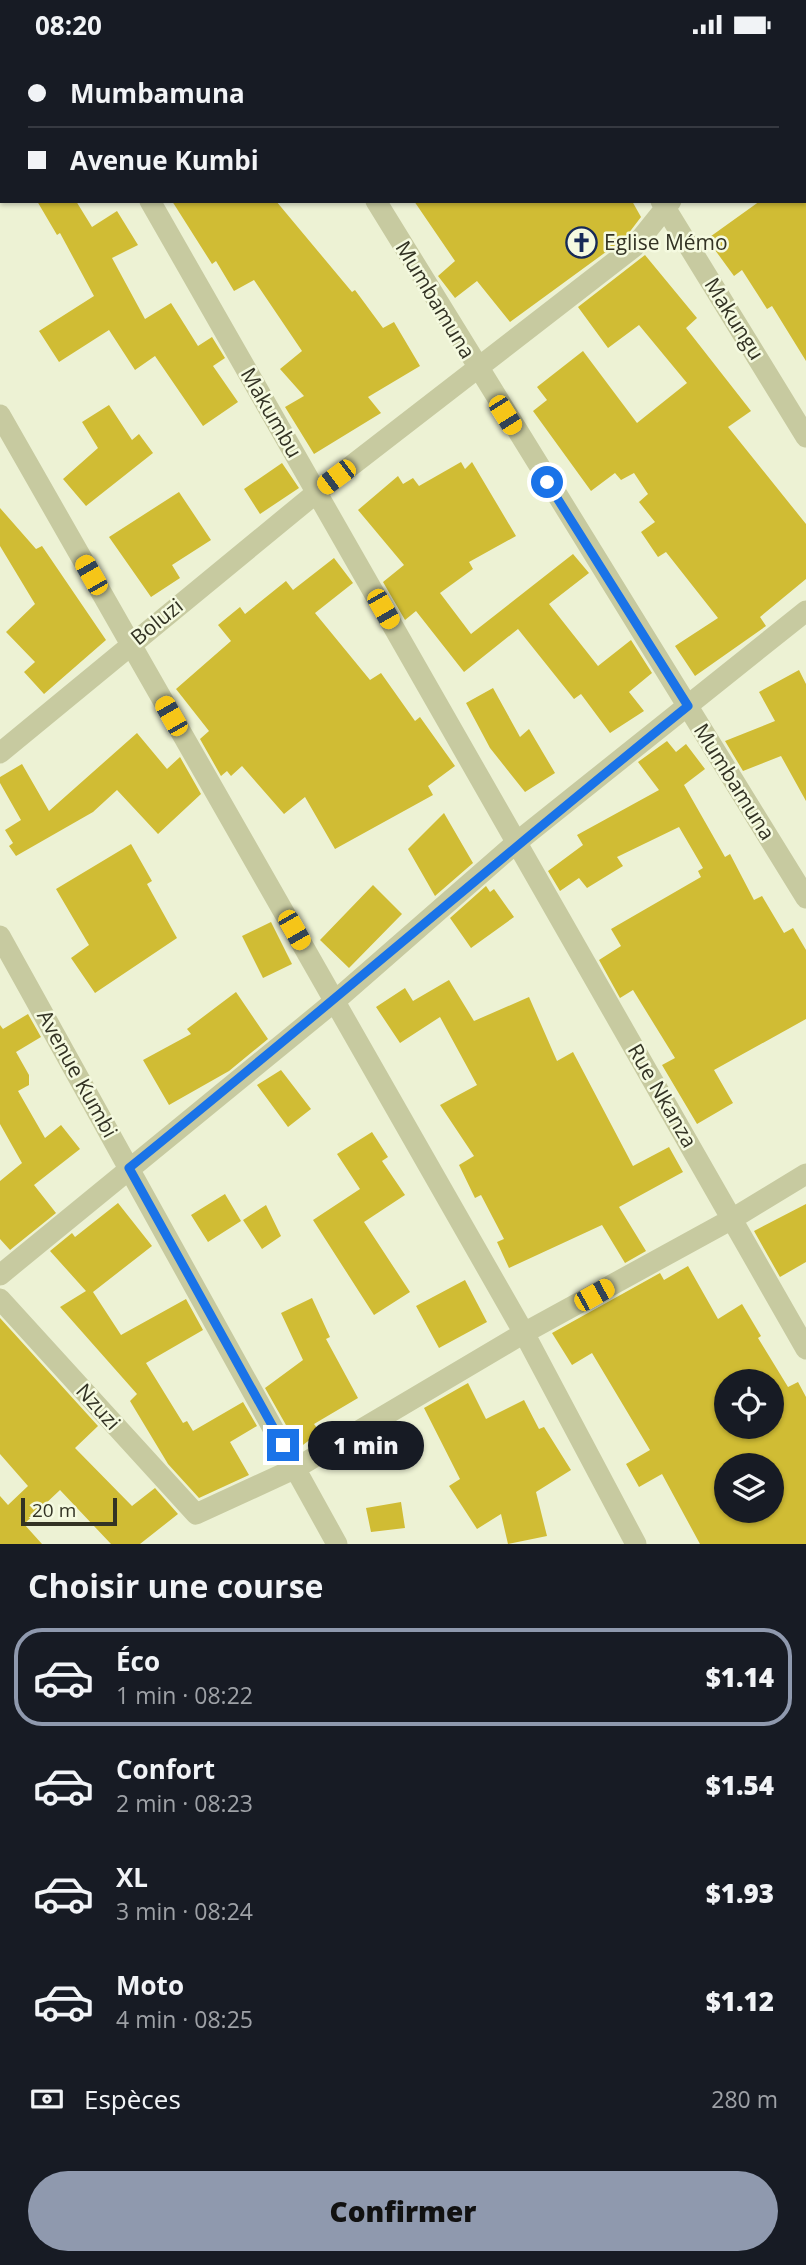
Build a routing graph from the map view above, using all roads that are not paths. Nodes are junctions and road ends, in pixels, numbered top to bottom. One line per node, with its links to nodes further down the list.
1 (151, 203): 7 (street, Makumbu)
2 (377, 203): 4 (street, Mumbamuna)
3 (666, 203): 4 (street, Boluzi); 6 (street, Makungu)
4 (477, 370): 7 (street, Boluzi); 10 (street, Mumbamuna)
5 (0, 415): 9 (street)
6 (806, 437)
7 (316, 493): 9 (street, Boluzi); 12 (street, Makumbu)
8 (806, 611): 10 (street)
9 (130, 644): 11 (street, Boluzi); 15 (street)
10 (688, 706): 12 (street); 13 (street, Mumbamuna)
11 (0, 753)
12 (517, 842): 15 (street); 18 (street, Rue Nkanza)
13 (806, 898)
14 (0, 936): 16 (street, Avenue Kumbi)
15 (335, 1001): 16 (street); 21 (street)
16 (129, 1168): 19 (street); 23 (street, Avenue Kumbi)
17 (806, 1174): 18 (street)
18 (732, 1219): 21 (street); 22 (street, Rue Nkanza)
19 (0, 1275)
20 (0, 1299): 23 (street, Nzuzi)
21 (524, 1333): 23 (street); 25 (street)
22 (806, 1349)
23 (296, 1468): 24 (street, Avenue Kumbi)
24 (337, 1544)
25 (636, 1544)

